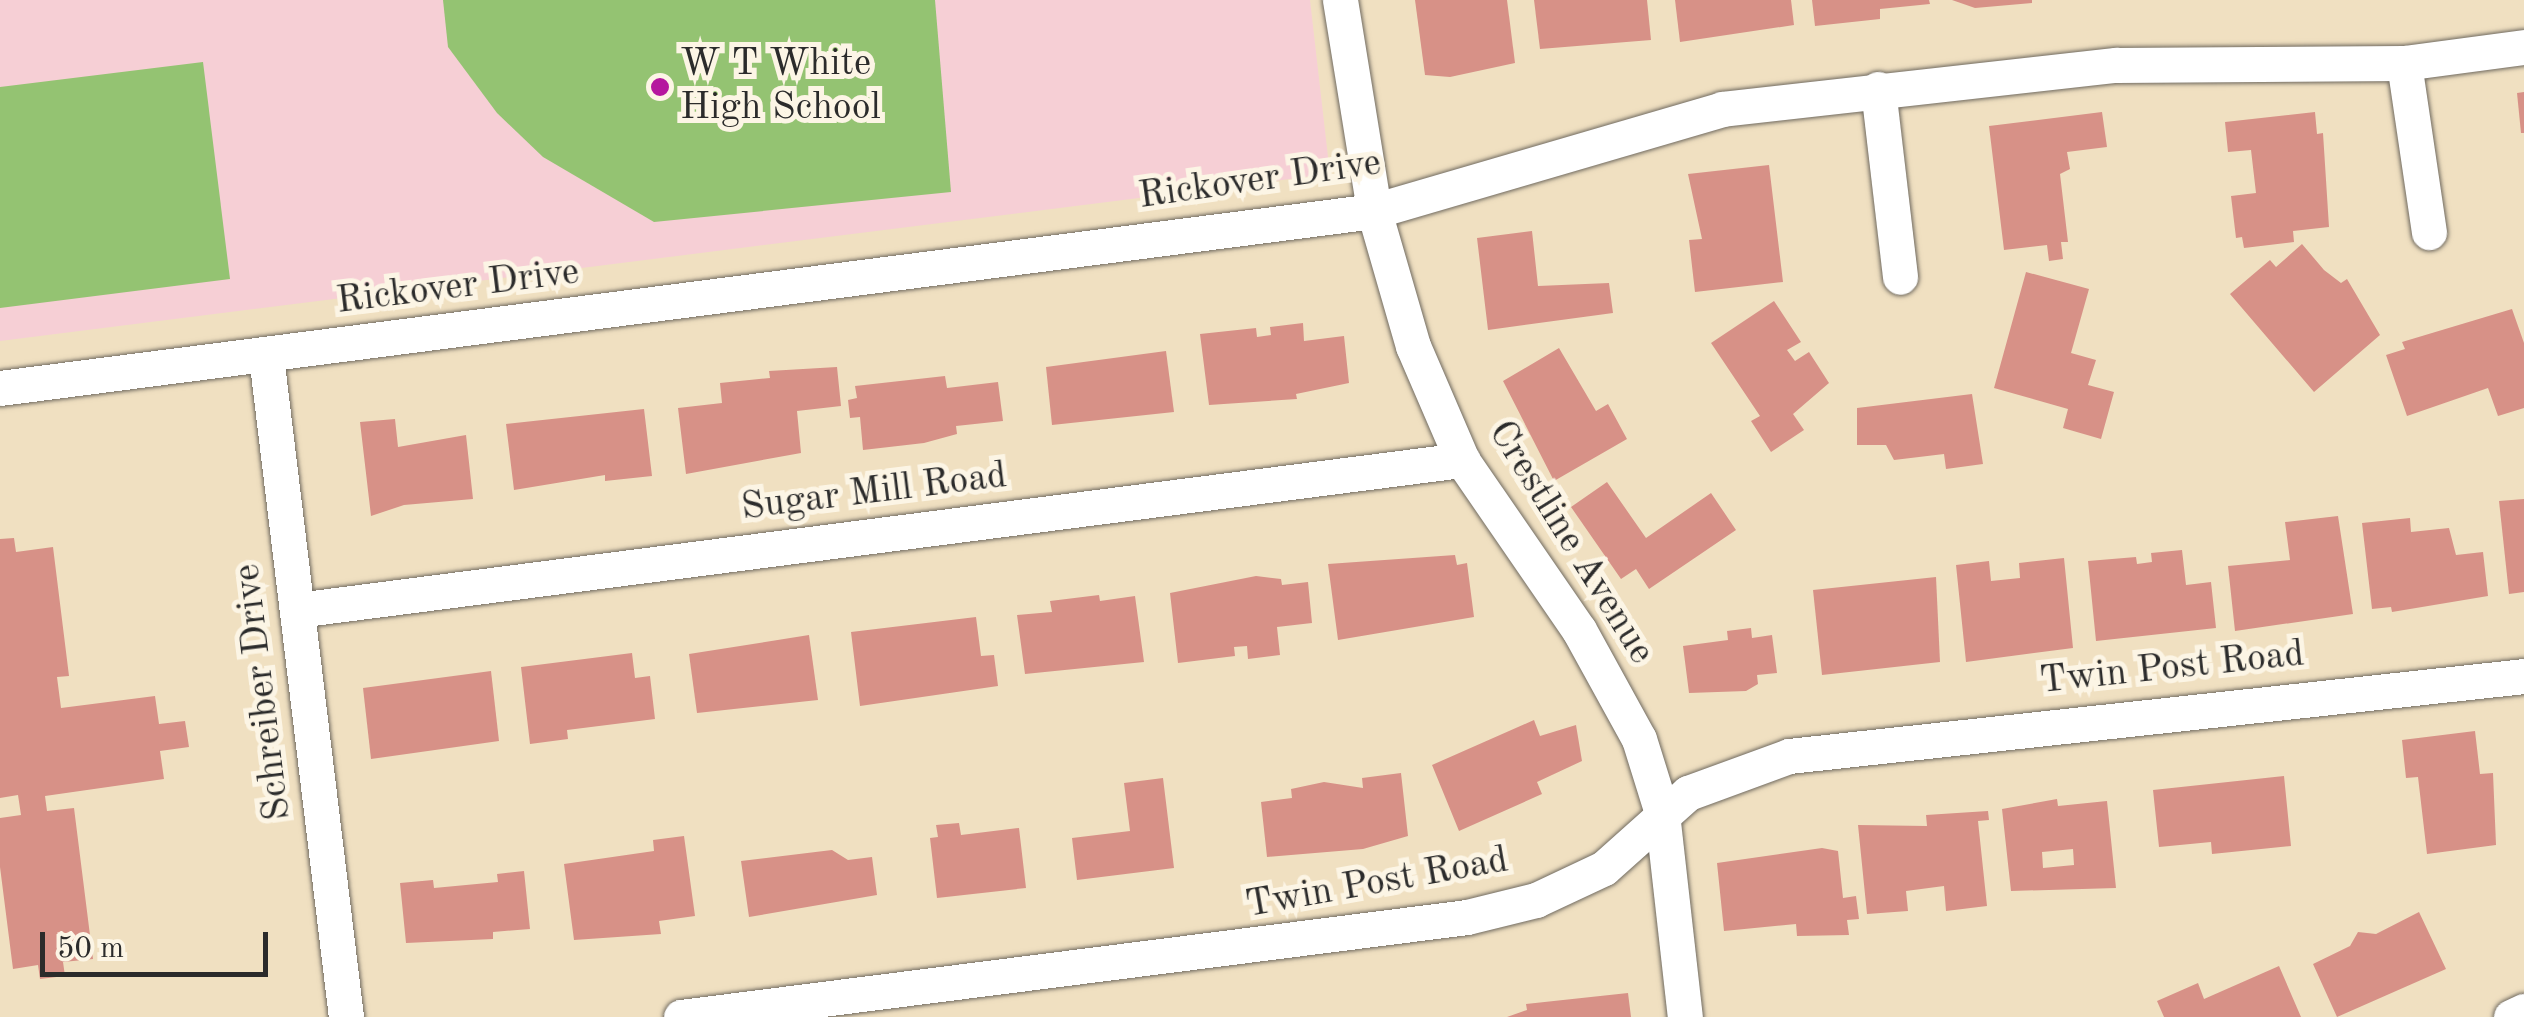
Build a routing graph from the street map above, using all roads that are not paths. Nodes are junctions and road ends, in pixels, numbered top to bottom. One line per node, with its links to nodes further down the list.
1 (1340, 0): 5 (street, Crestline Avenue)
2 (2524, 47): 3 (street, Rickover Drive)
3 (2404, 63): 4 (street, Rickover Drive); 6 (street)
4 (1878, 89): 5 (street, Rickover Drive); 7 (street)
5 (1374, 211): 8 (street, Rickover Drive); 10 (street, Crestline Avenue)
6 (2430, 232)
7 (1900, 278)
8 (266, 356): 9 (street, Rickover Drive); 11 (street, Schreiber Drive)
9 (0, 388)
10 (1462, 460): 11 (street, Sugar Mill Road); 13 (street, Crestline Avenue)
11 (297, 610): 15 (street, Schreiber Drive)
12 (2524, 676): 13 (street, Twin Post Road)
13 (1662, 813): 16 (street, Twin Post Road); 17 (street, Crestline Avenue)
14 (2524, 1011): 18 (street)
15 (346, 1017)
16 (681, 1017)
17 (1685, 1017)
18 (2510, 1017)

